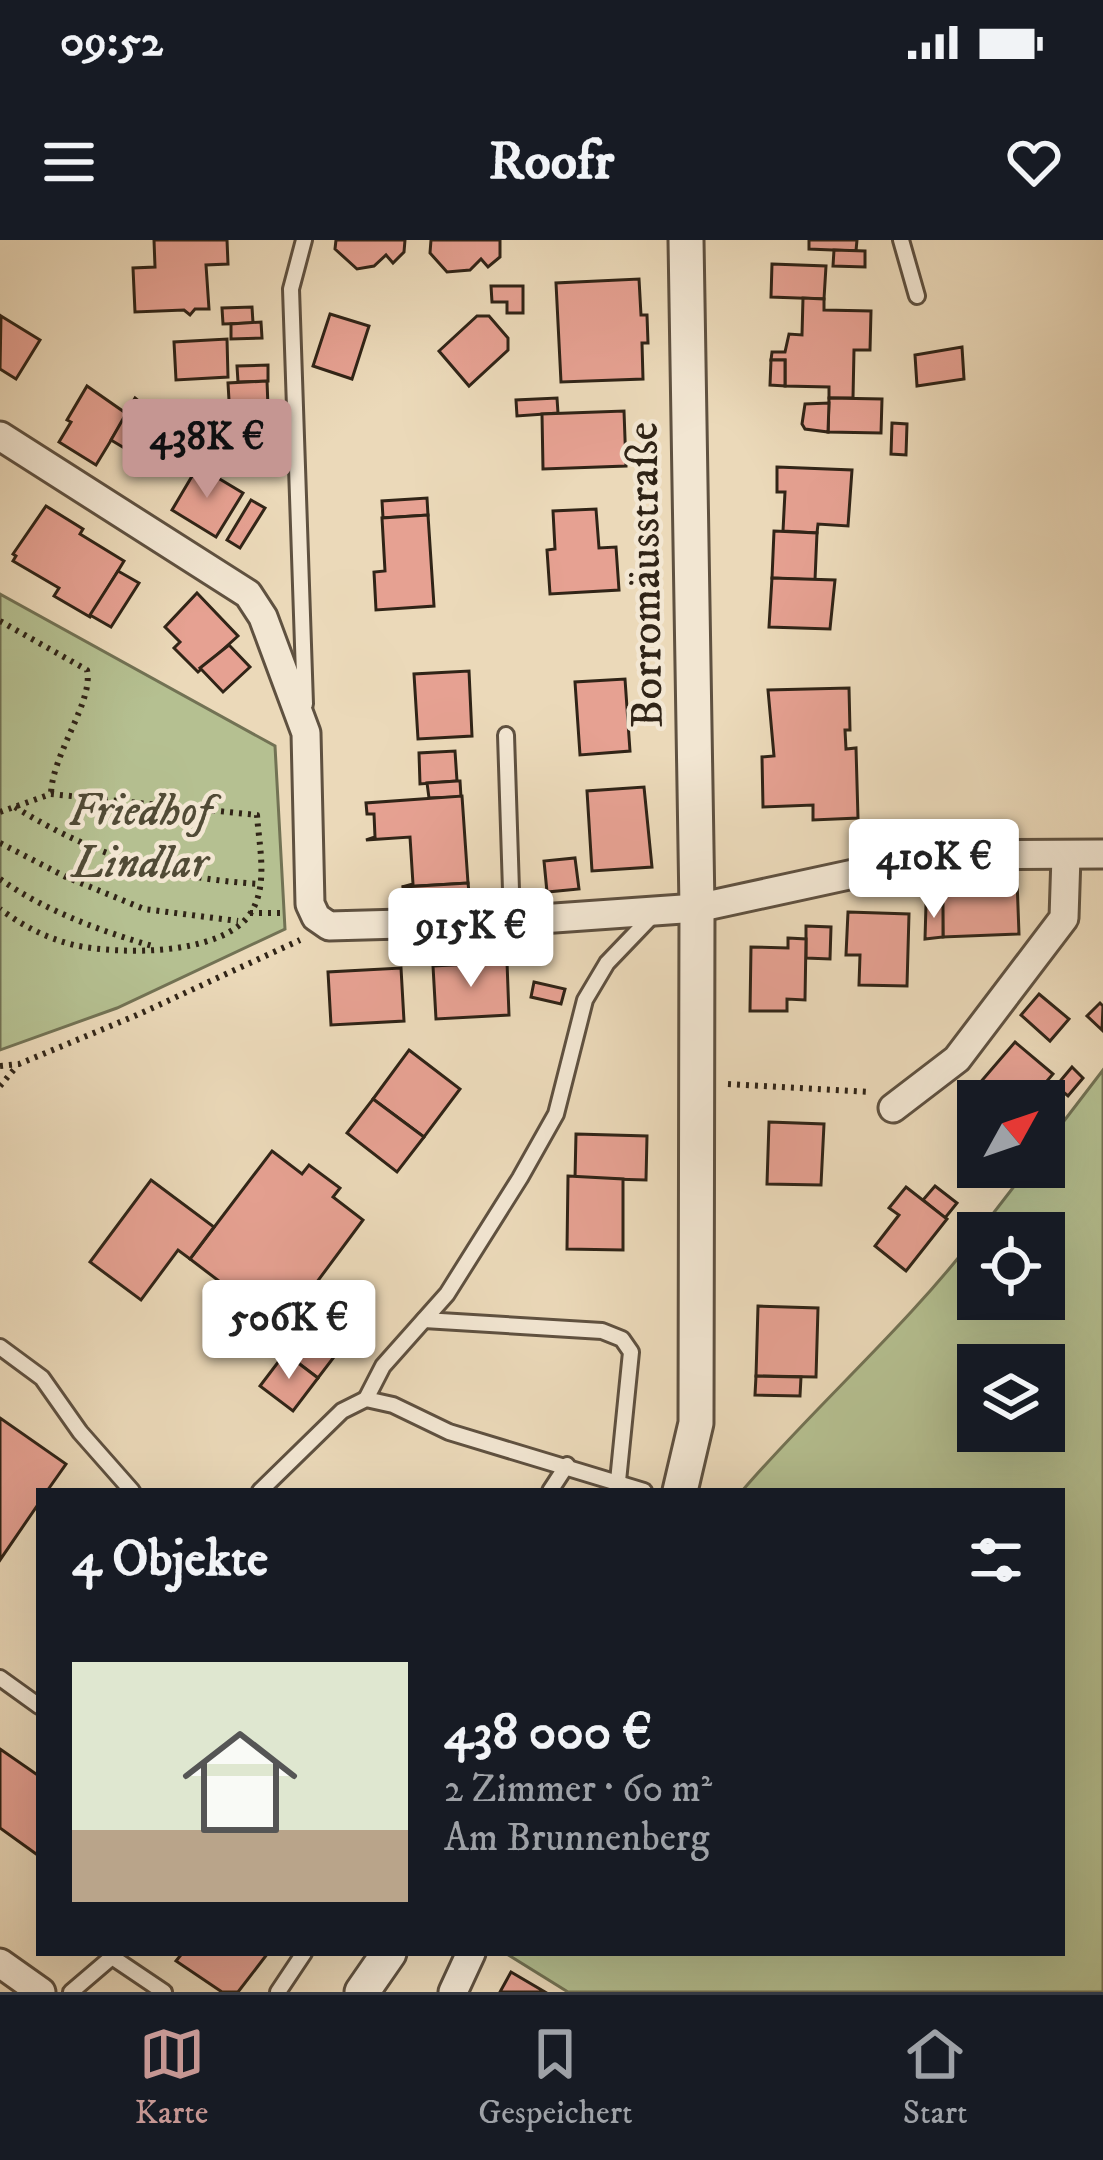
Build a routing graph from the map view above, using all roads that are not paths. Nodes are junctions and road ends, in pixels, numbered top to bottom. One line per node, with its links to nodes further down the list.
1 (304, 240): 6 (lane)
2 (686, 240): 10 (street, Borromäusstraße)
3 (901, 240): 4 (lane)
4 (917, 296)
5 (0, 436): 6 (street)
6 (306, 733): 12 (street)
7 (506, 735): 12 (lane)
8 (1103, 854): 9 (street)
9 (1066, 856): 10 (street); 13 (street)
10 (698, 908): 11 (street); 22 (street, Borromäusstraße)
11 (656, 912): 12 (street); 14 (lane)
12 (512, 921)
13 (893, 1108)
14 (424, 1320): 16 (lane); 21 (lane)
15 (0, 1347): 18 (lane)
16 (366, 1399): 17 (lane); 19 (lane)
17 (567, 1466): 20 (lane); 21 (lane)
18 (129, 1488)
19 (263, 1488)
20 (552, 1488)
21 (619, 1488)
22 (681, 1488)
23 (0, 1678): 24 (lane)
24 (36, 1704)
25 (302, 1956): 32 (lane)
26 (385, 1956): 33 (street)
27 (470, 1956): 34 (street)
28 (0, 1964): 29 (street)
29 (41, 1992)
30 (71, 1992): 31 (lane)
31 (164, 1992)
32 (278, 1992)
33 (362, 1992)
34 (453, 1992)

